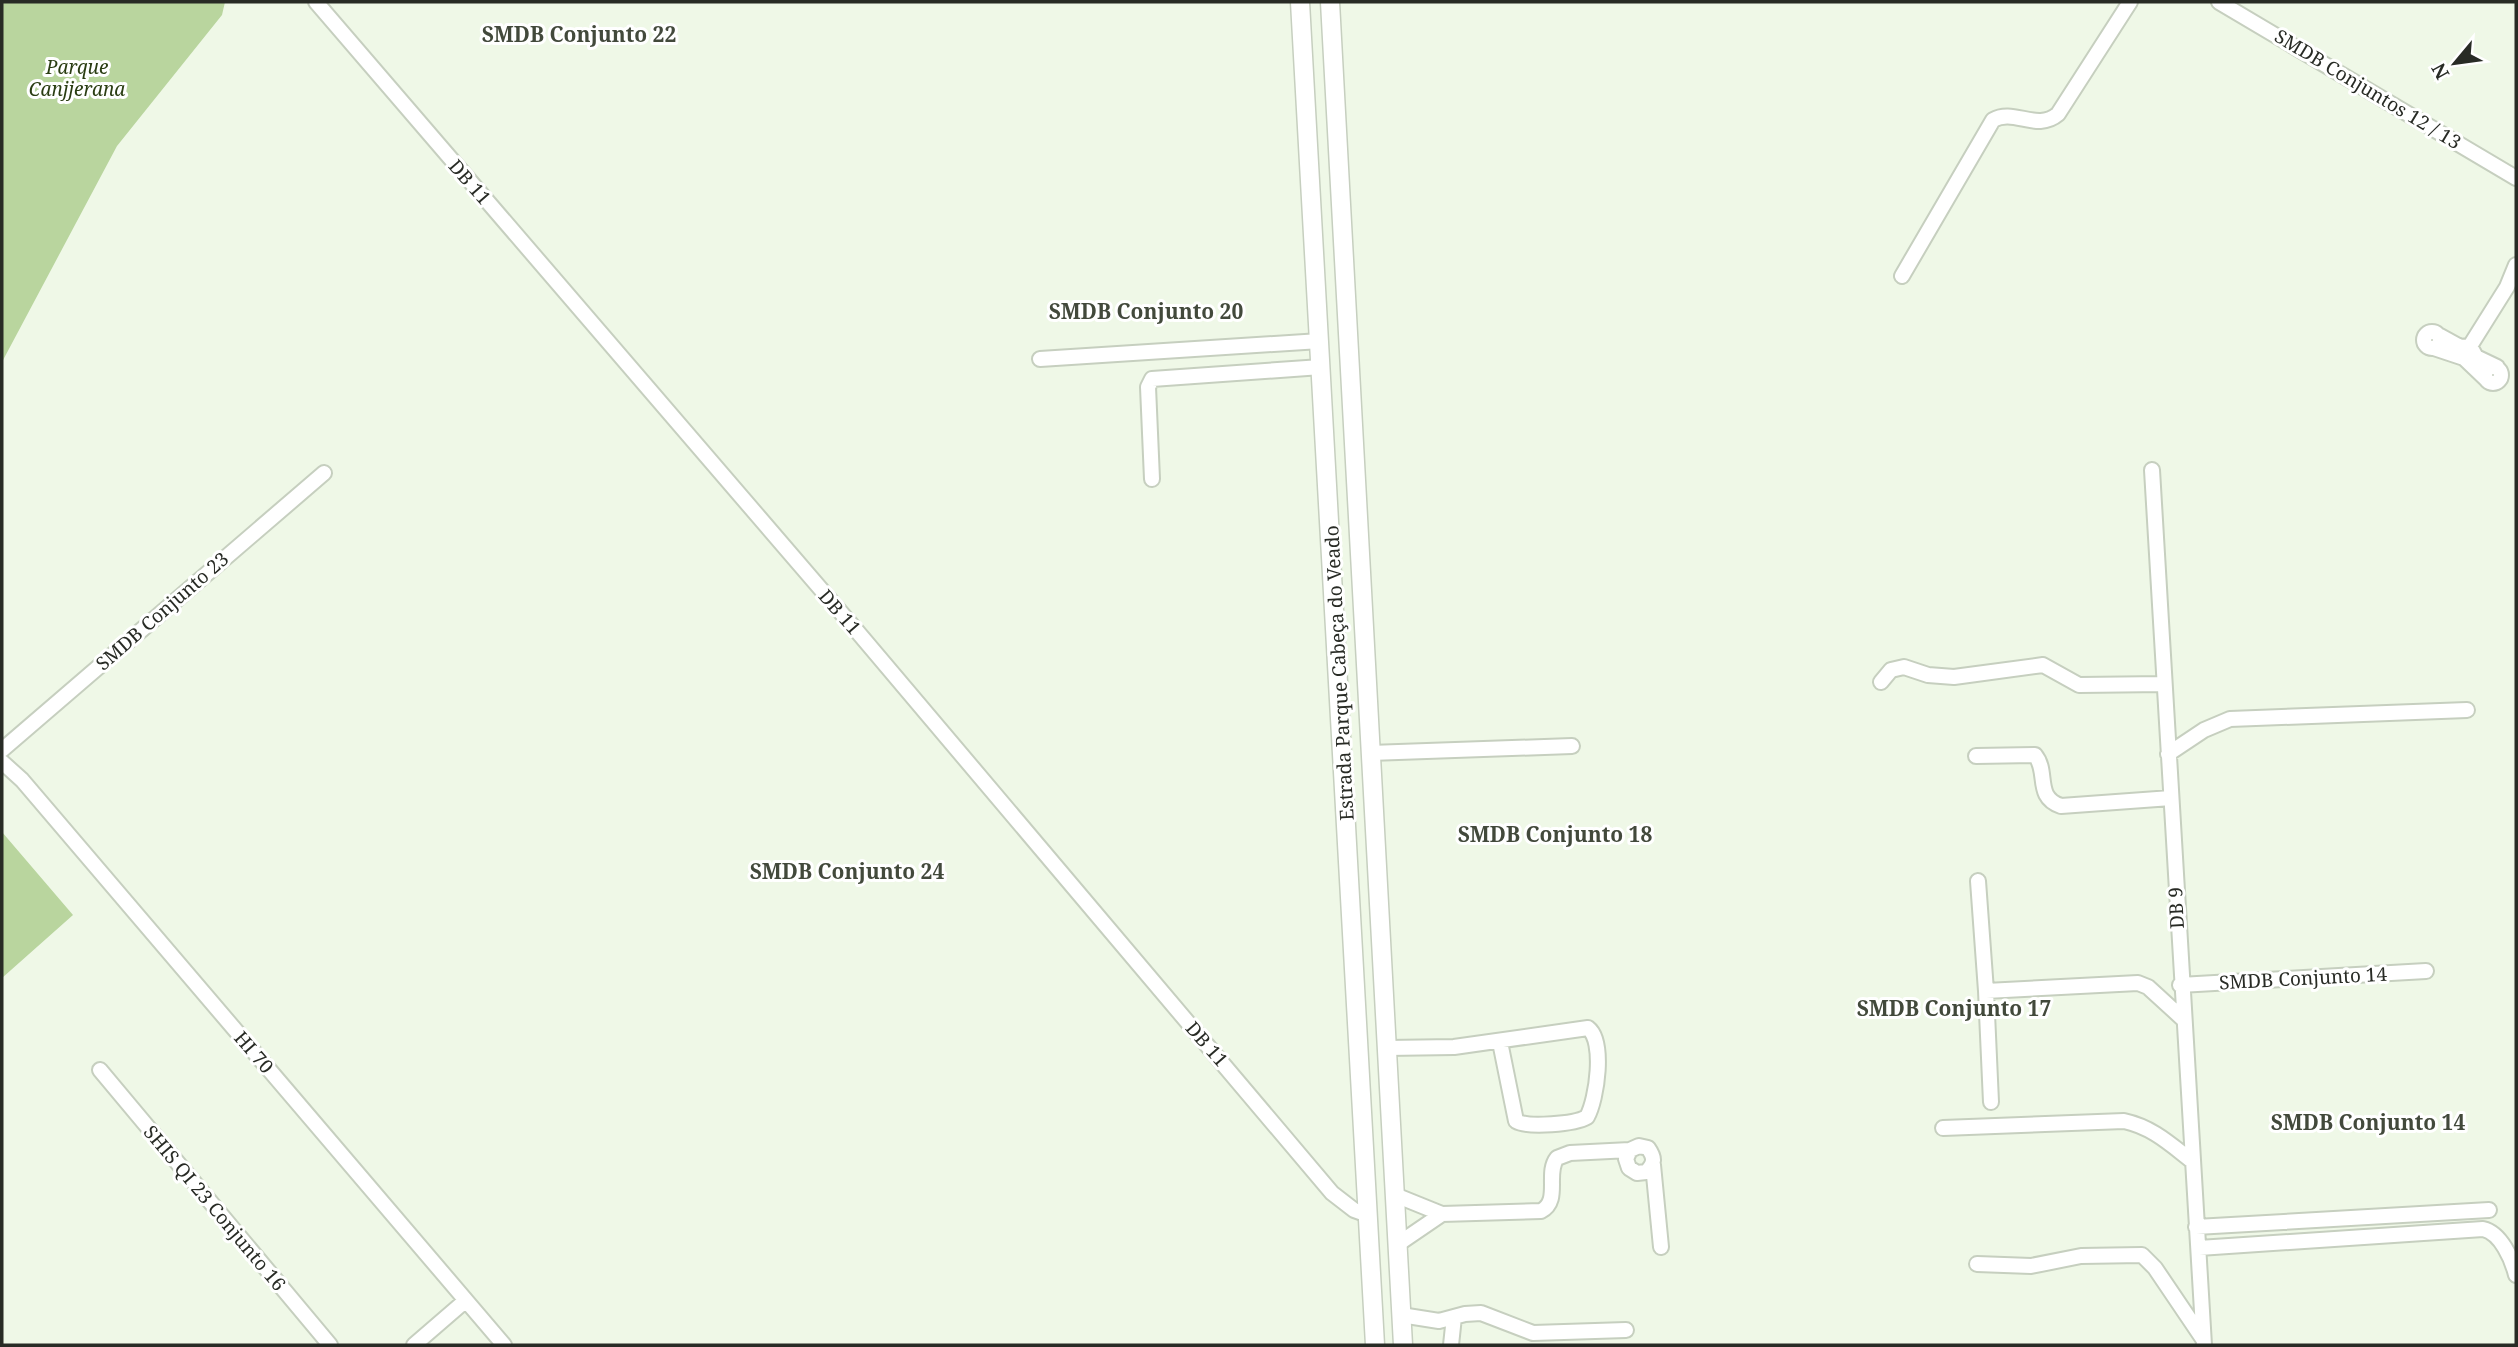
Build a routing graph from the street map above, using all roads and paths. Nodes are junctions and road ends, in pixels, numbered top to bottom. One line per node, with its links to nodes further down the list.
1 (316, 2): 42 (street, DB 11)
2 (1300, 2): 9 (main road, Estrada Parque Cabeça do Veado)
3 (1330, 2): 21 (main road, Estrada Parque Cabeça do Veado)
4 (2130, 2): 8 (street)
5 (2219, 2): 6 (street, SMDB Conjuntos 12 / 13)
6 (2514, 179)
7 (2516, 264): 10 (street)
8 (1902, 276)
9 (1320, 341): 11 (street); 12 (main road, Estrada Parque Cabeça do Veado)
10 (2470, 346): 10 (street)
11 (1040, 359)
12 (1321, 367): 15 (street); 30 (main road, Estrada Parque Cabeça do Veado)
13 (2152, 470): 17 (street, DB 9)
14 (324, 473): 20 (street, SMDB Conjunto 23)
15 (1152, 479)
16 (1881, 681): 17 (street)
17 (2164, 684): 22 (street, DB 9)
18 (2467, 709): 22 (street)
19 (1572, 747): 21 (street)
20 (2, 750)
21 (1370, 754): 31 (main road, Estrada Parque Cabeça do Veado)
22 (2168, 754): 25 (street, DB 9)
23 (1976, 756): 25 (street)
24 (2, 762): 49 (street, HI 70)
25 (2171, 798): 28 (street, DB 9)
26 (1978, 881): 29 (street)
27 (2426, 971): 28 (street, SMDB Conjunto 14)
28 (2180, 985): 32 (street, DB 9)
29 (1986, 991): 32 (street); 36 (street)
30 (1356, 1019): 31 (main road); 42 (main road, Estrada Parque Cabeça do Veado)
31 (1386, 1019): 34 (main road, Estrada Parque Cabeça do Veado)
32 (2183, 1019): 38 (street, DB 9)
33 (1500, 1042): 33 (street); 34 (street)
34 (1387, 1048): 39 (main road, Estrada Parque Cabeça do Veado)
35 (100, 1070): 54 (street, SHIS QI 23 Conjunto 16)
36 (1991, 1102)
37 (1943, 1128): 38 (street)
38 (2192, 1161): 43 (street, DB 9)
39 (1395, 1195): 41 (street); 44 (main road, Estrada Parque Cabeça do Veado)
40 (2489, 1210): 43 (street)
41 (1441, 1214): 44 (street); 45 (street)
42 (1368, 1215): 57 (main road, Estrada Parque Cabeça do Veado)
43 (2196, 1227): 46 (street, DB 9)
44 (1398, 1244): 50 (main road, Estrada Parque Cabeça do Veado)
45 (1661, 1247)
46 (2199, 1248): 48 (street); 53 (street, DB 9)
47 (1977, 1264): 53 (street)
48 (2516, 1275)
49 (465, 1301): 55 (street); 56 (street, HI 70)
50 (1401, 1315): 51 (street); 58 (main road, Estrada Parque Cabeça do Veado)
51 (1454, 1317): 52 (street); 59 (street)
52 (1626, 1330)
53 (2203, 1342)
54 (330, 1345)
55 (414, 1345)
56 (504, 1345)
57 (1375, 1345)
58 (1403, 1345)
59 (1451, 1345)

